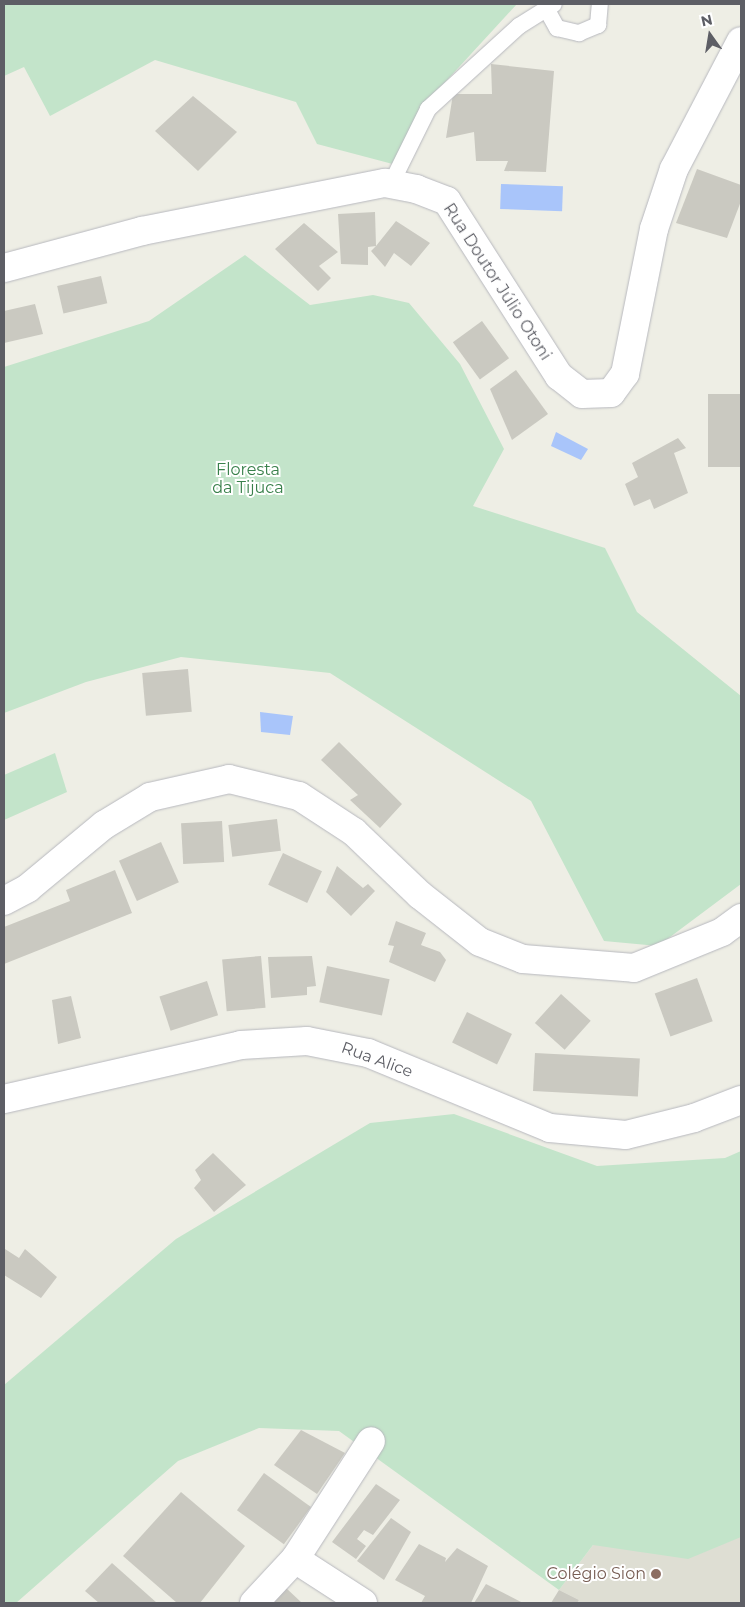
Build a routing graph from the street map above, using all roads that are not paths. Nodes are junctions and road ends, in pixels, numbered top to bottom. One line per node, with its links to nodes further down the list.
1 (600, 4): 2 (lane)
2 (550, 7): 4 (lane)
3 (741, 41): 4 (street, Rua Doutor Júlio Otoni)
4 (392, 184): 5 (street, Rua Doutor Júlio Otoni)
5 (4, 268)
6 (4, 901): 7 (street)
7 (741, 918)
8 (4, 1099): 9 (street, Rua Alice)
9 (741, 1100)
10 (371, 1441): 11 (street)
11 (295, 1559): 12 (street); 13 (street)
12 (254, 1603)
13 (363, 1603)

